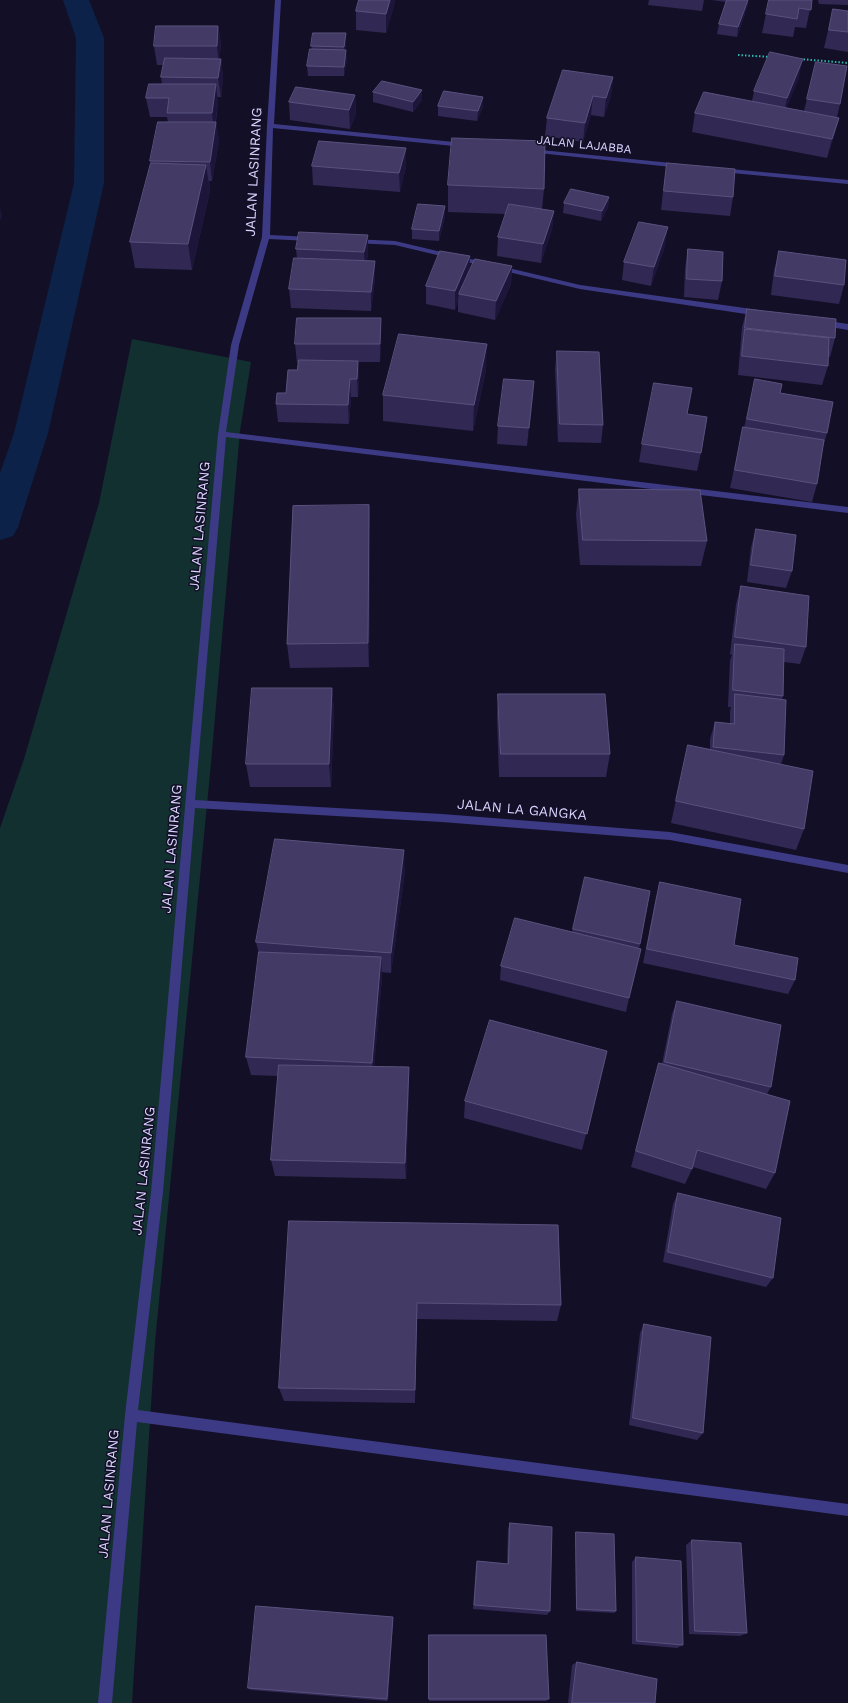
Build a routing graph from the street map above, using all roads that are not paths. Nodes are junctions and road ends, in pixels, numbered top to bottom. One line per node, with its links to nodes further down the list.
1 (278, 0): 2 (street, JALAN LASINRANG)
2 (270, 126): 3 (street); 8 (street, JALAN LASINRANG)
3 (468, 145)
4 (524, 150): 5 (street, JALAN LAJABBA)
5 (690, 167)
6 (714, 169): 7 (street)
7 (848, 182)
8 (266, 237): 9 (street); 14 (street, JALAN LASINRANG)
9 (319, 239)
10 (349, 241): 11 (street)
11 (764, 314)
12 (817, 322): 13 (street)
13 (848, 327)
14 (222, 434): 15 (street); 16 (street, JALAN LASINRANG)
15 (848, 510)
16 (190, 804): 17 (street, JALAN LA GANGKA); 18 (street, JALAN LASINRANG)
17 (848, 869)
18 (130, 1415): 19 (street); 20 (street, JALAN LASINRANG)
19 (848, 1510)
20 (105, 1703)

